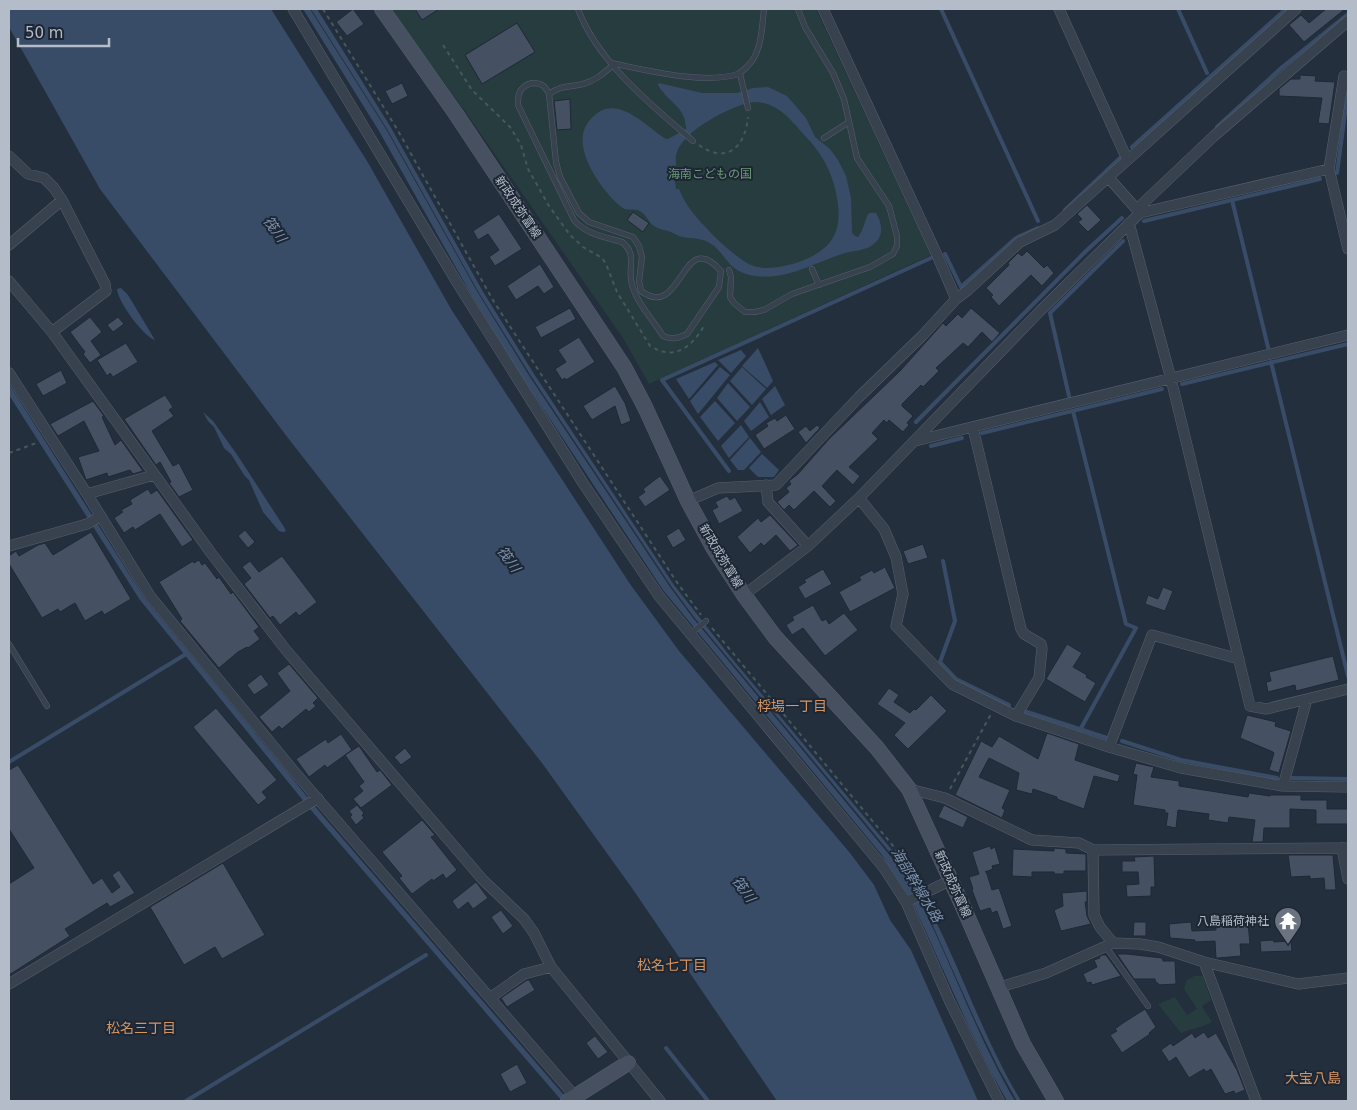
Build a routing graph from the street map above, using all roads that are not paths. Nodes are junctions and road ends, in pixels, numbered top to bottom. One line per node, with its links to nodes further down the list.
1 (293, 9): 48 (street)
2 (382, 9): 42 (main road, 新政成弥富線)
3 (578, 9): 10 (lane)
4 (764, 9): 11 (lane)
5 (798, 9): 15 (lane)
6 (823, 9): 31 (street)
7 (1060, 9): 19 (street)
8 (1296, 9): 19 (street)
9 (1348, 21): 23 (street)
10 (612, 64): 11 (lane); 13 (lane); 17 (lane)
11 (740, 74): 14 (lane)
12 (1348, 76): 20 (street)
13 (549, 94): 13 (lane)
14 (748, 108)
15 (849, 122): 16 (lane); 30 (lane)
16 (824, 138)
17 (693, 140)
18 (9, 156): 22 (street)
19 (1128, 159): 21 (street)
20 (1329, 169): 23 (street); 26 (street)
21 (1108, 177): 23 (street); 31 (street)
22 (62, 200): 25 (street); 32 (street)
23 (1139, 210): 24 (street)
24 (1130, 223): 35 (street); 37 (street)
25 (9, 245)
26 (1348, 249)
27 (812, 269): 30 (lane)
28 (730, 270): 30 (lane)
29 (9, 281): 32 (street)
30 (819, 285)
31 (956, 299): 39 (street)
32 (52, 332): 38 (street)
33 (1348, 336): 35 (street)
34 (9, 373): 40 (street)
35 (1171, 378): 36 (street); 50 (street)
36 (973, 428): 37 (street); 54 (street)
37 (915, 442): 41 (street)
38 (154, 476): 40 (street); 67 (street)
39 (766, 485): 42 (street); 45 (street)
40 (87, 494): 43 (street)
41 (859, 498): 45 (street); 54 (street)
42 (688, 501): 46 (main road, 新政成弥富線)
43 (99, 517): 44 (street); 59 (street)
44 (9, 546)
45 (808, 546): 46 (street)
46 (744, 595): 58 (main road, 新政成弥富線)
47 (705, 622): 48 (lane)
48 (691, 633): 64 (street)
49 (9, 644): 53 (lane)
50 (1239, 659): 52 (street); 55 (street)
51 (1348, 689): 52 (street)
52 (1307, 699): 56 (street)
53 (47, 706)
54 (1016, 716): 55 (street)
55 (1110, 747): 56 (street)
56 (1283, 786): 57 (street)
57 (1348, 787)
58 (909, 789): 61 (street); 63 (main road, 新政成弥富線)
59 (313, 802): 69 (street); 71 (street)
60 (1345, 848): 61 (street); 62 (street)
61 (1093, 850): 65 (street)
62 (1348, 879)
63 (951, 880): 64 (street); 70 (main road, 新政成弥富線)
64 (907, 902): 76 (street)
65 (1109, 945): 66 (street); 70 (street); 72 (lane)
66 (1204, 962): 68 (street); 78 (street)
67 (551, 967): 71 (street); 73 (street)
68 (1348, 978)
69 (9, 984)
70 (997, 988): 77 (main road, 新政成弥富線)
71 (490, 998): 74 (street)
72 (1148, 1006)
73 (628, 1063): 74 (main road); 75 (street)
74 (573, 1100)
75 (660, 1101)
76 (999, 1101)
77 (1056, 1101)
78 (1256, 1101)

